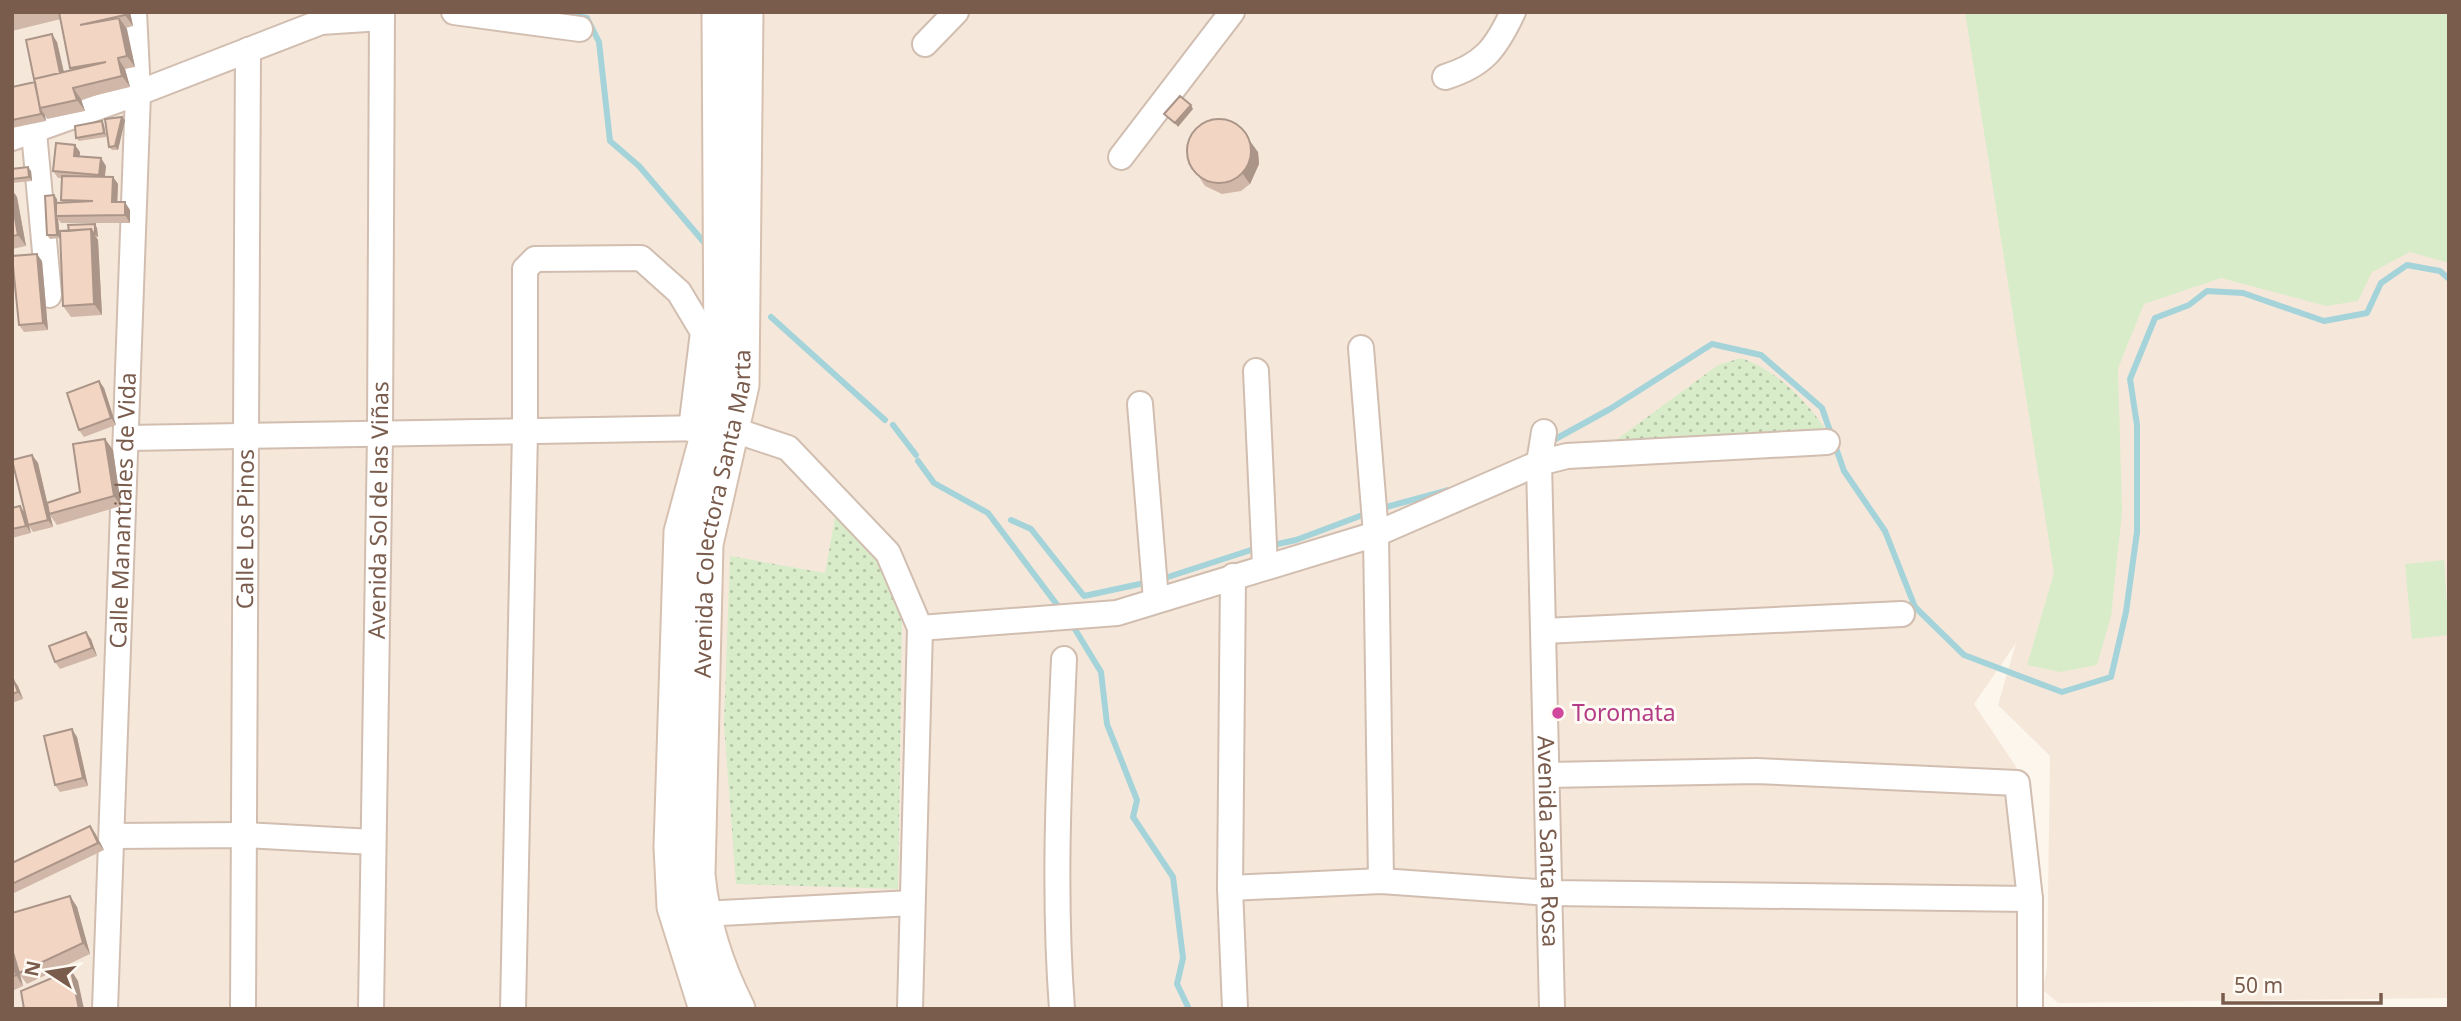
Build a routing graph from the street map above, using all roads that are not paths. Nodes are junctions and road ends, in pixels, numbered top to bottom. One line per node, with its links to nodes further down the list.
1 (134, 12): 13 (street, Calle Manantiales de Vida)
2 (454, 12): 9 (street)
3 (719, 12): 20 (street, Avenida Colectora Santa Marta)
4 (746, 12): 20 (street, Avenida Colectora Santa Marta)
5 (956, 12): 10 (street)
6 (1232, 12): 15 (street)
7 (1513, 12): 12 (street)
8 (382, 15): 11 (street); 23 (street, Avenida Sol de las Viñas)
9 (580, 29)
10 (925, 44)
11 (248, 50): 13 (street); 24 (street, Calle Los Pinos)
12 (1445, 77)
13 (138, 93): 14 (street); 25 (street, Calle Manantiales de Vida)
14 (23, 135): 16 (street)
15 (1121, 157)
16 (49, 295)
17 (1361, 348): 28 (street)
18 (1256, 371): 29 (street)
19 (1140, 404): 31 (street)
20 (711, 429): 21 (street); 21 (street); 33 (street); 45 (street, Avenida Colectora Santa Marta); 50 (street, Avenida Colectora Santa Marta)
21 (525, 431): 23 (street); 49 (street)
22 (1544, 432): 27 (street, Avenida Santa Rosa)
23 (380, 433): 24 (street); 39 (street, Avenida Sol de las Viñas)
24 (246, 436): 25 (street); 38 (street, Calle Los Pinos)
25 (128, 438): 37 (street, Calle Manantiales de Vida)
26 (1827, 442): 27 (street)
27 (1539, 463): 28 (street); 34 (street, Avenida Santa Rosa)
28 (1376, 534): 29 (street); 40 (street)
29 (1265, 566): 30 (street)
30 (1233, 576): 31 (street); 41 (street)
31 (1156, 600): 33 (street)
32 (1902, 614): 34 (street)
33 (920, 628): 44 (street)
34 (1544, 631): 36 (street, Avenida Santa Rosa)
35 (1064, 659): 53 (street)
36 (1547, 775): 42 (street, Avenida Santa Rosa); 43 (street)
37 (112, 835): 38 (street); 46 (street, Calle Manantiales de Vida)
38 (244, 835): 39 (street); 47 (street, Calle Los Pinos)
39 (373, 842): 48 (street, Avenida Sol de las Viñas)
40 (1381, 881): 41 (street); 42 (street)
41 (1230, 888): 54 (street)
42 (1550, 893): 43 (street); 55 (street, Avenida Santa Rosa)
43 (2030, 900): 56 (street)
44 (912, 903): 45 (street); 52 (street)
45 (702, 914): 51 (street, Avenida Colectora Santa Marta)
46 (105, 1009)
47 (243, 1009)
48 (371, 1009)
49 (513, 1009)
50 (706, 1009)
51 (738, 1009)
52 (910, 1009)
53 (1062, 1009)
54 (1235, 1009)
55 (1552, 1009)
56 (2030, 1009)

